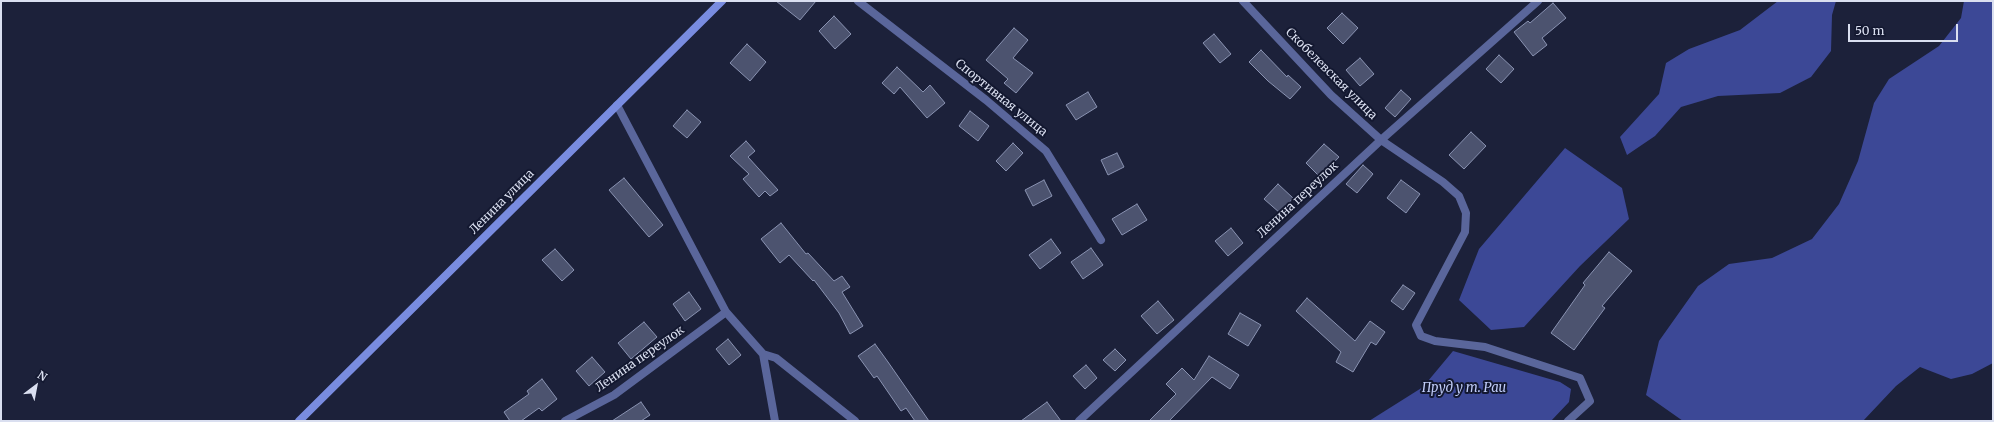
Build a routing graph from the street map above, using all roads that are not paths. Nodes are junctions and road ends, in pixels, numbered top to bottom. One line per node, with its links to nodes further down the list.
1 (722, 1): 5 (street, Ленина улица)
2 (858, 1): 7 (street, Спортивная улица)
3 (1243, 1): 6 (street, Скобелевская улица)
4 (1538, 1): 6 (street, Ленина переулок)
5 (617, 105): 8 (street); 10 (street, Ленина улица)
6 (1381, 140): 14 (street, Ленина переулок); 15 (street, Скобелевская улица)
7 (1101, 240)
8 (726, 312): 9 (street); 11 (street, Ленина переулок)
9 (763, 354): 12 (street); 13 (street)
10 (299, 421)
11 (565, 421)
12 (775, 421)
13 (855, 421)
14 (1079, 421)
15 (1568, 421)

